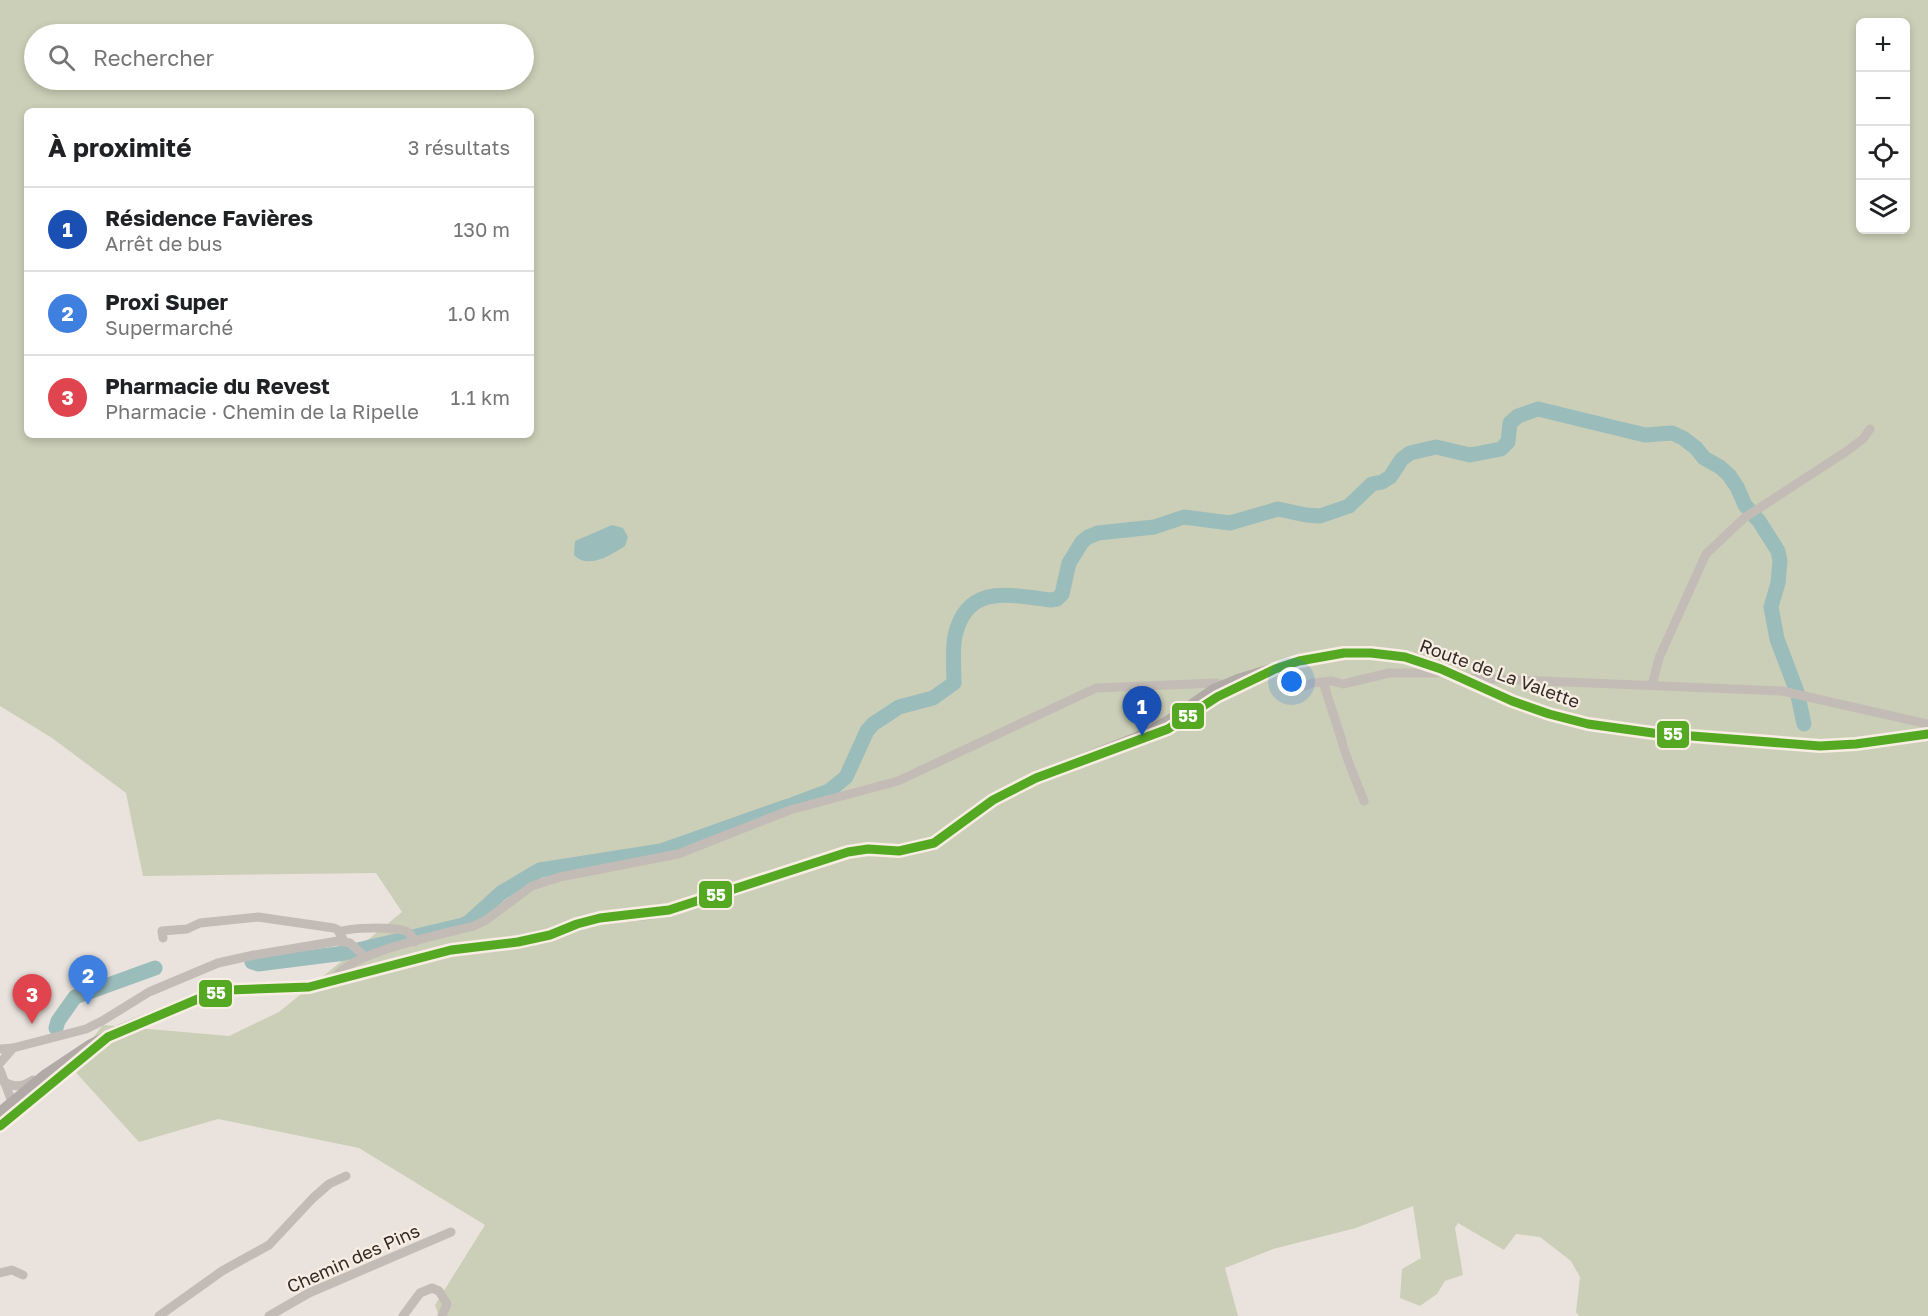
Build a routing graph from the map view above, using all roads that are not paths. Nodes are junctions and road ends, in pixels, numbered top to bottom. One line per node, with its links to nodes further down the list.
1 (1870, 429): 5 (street)
2 (1441, 669): 3 (street); 4 (main road, Route de La Valette); 6 (main road, Route de La Valette)
3 (1323, 682): 7 (street); 10 (street)
4 (1471, 682): 5 (street); 9 (main road, Route de La Valette)
5 (1652, 685): 8 (street)
6 (1225, 689): 13 (street); 15 (main road, Route de La Valette)
7 (1294, 691)
8 (1928, 724)
9 (1928, 734)
10 (1364, 801)
11 (341, 937): 12 (street); 13 (street); 14 (street); 17 (street)
12 (162, 938)
13 (413, 938): 14 (street)
14 (360, 952): 15 (street)
15 (334, 981): 16 (main road, Route de La Valette)
16 (108, 1037): 19 (main road, Route de La Valette); 22 (main road, Route de La Valette)
17 (13, 1048): 18 (street); 20 (street)
18 (0, 1049)
19 (73, 1056): 23 (street); 24 (main road, Route de La Valette)
20 (0, 1063)
21 (0, 1070): 23 (street)
22 (56, 1079): 24 (street); 25 (main road, Route de La Valette)
23 (3, 1081): 24 (street)
24 (4, 1109)
25 (0, 1126)
26 (346, 1176): 30 (street)
27 (451, 1232): 31 (street, Chemin des Pins)
28 (0, 1273): 29 (street)
29 (23, 1275)
30 (159, 1316)
31 (269, 1316)
32 (403, 1316): 33 (street)
33 (442, 1316)

